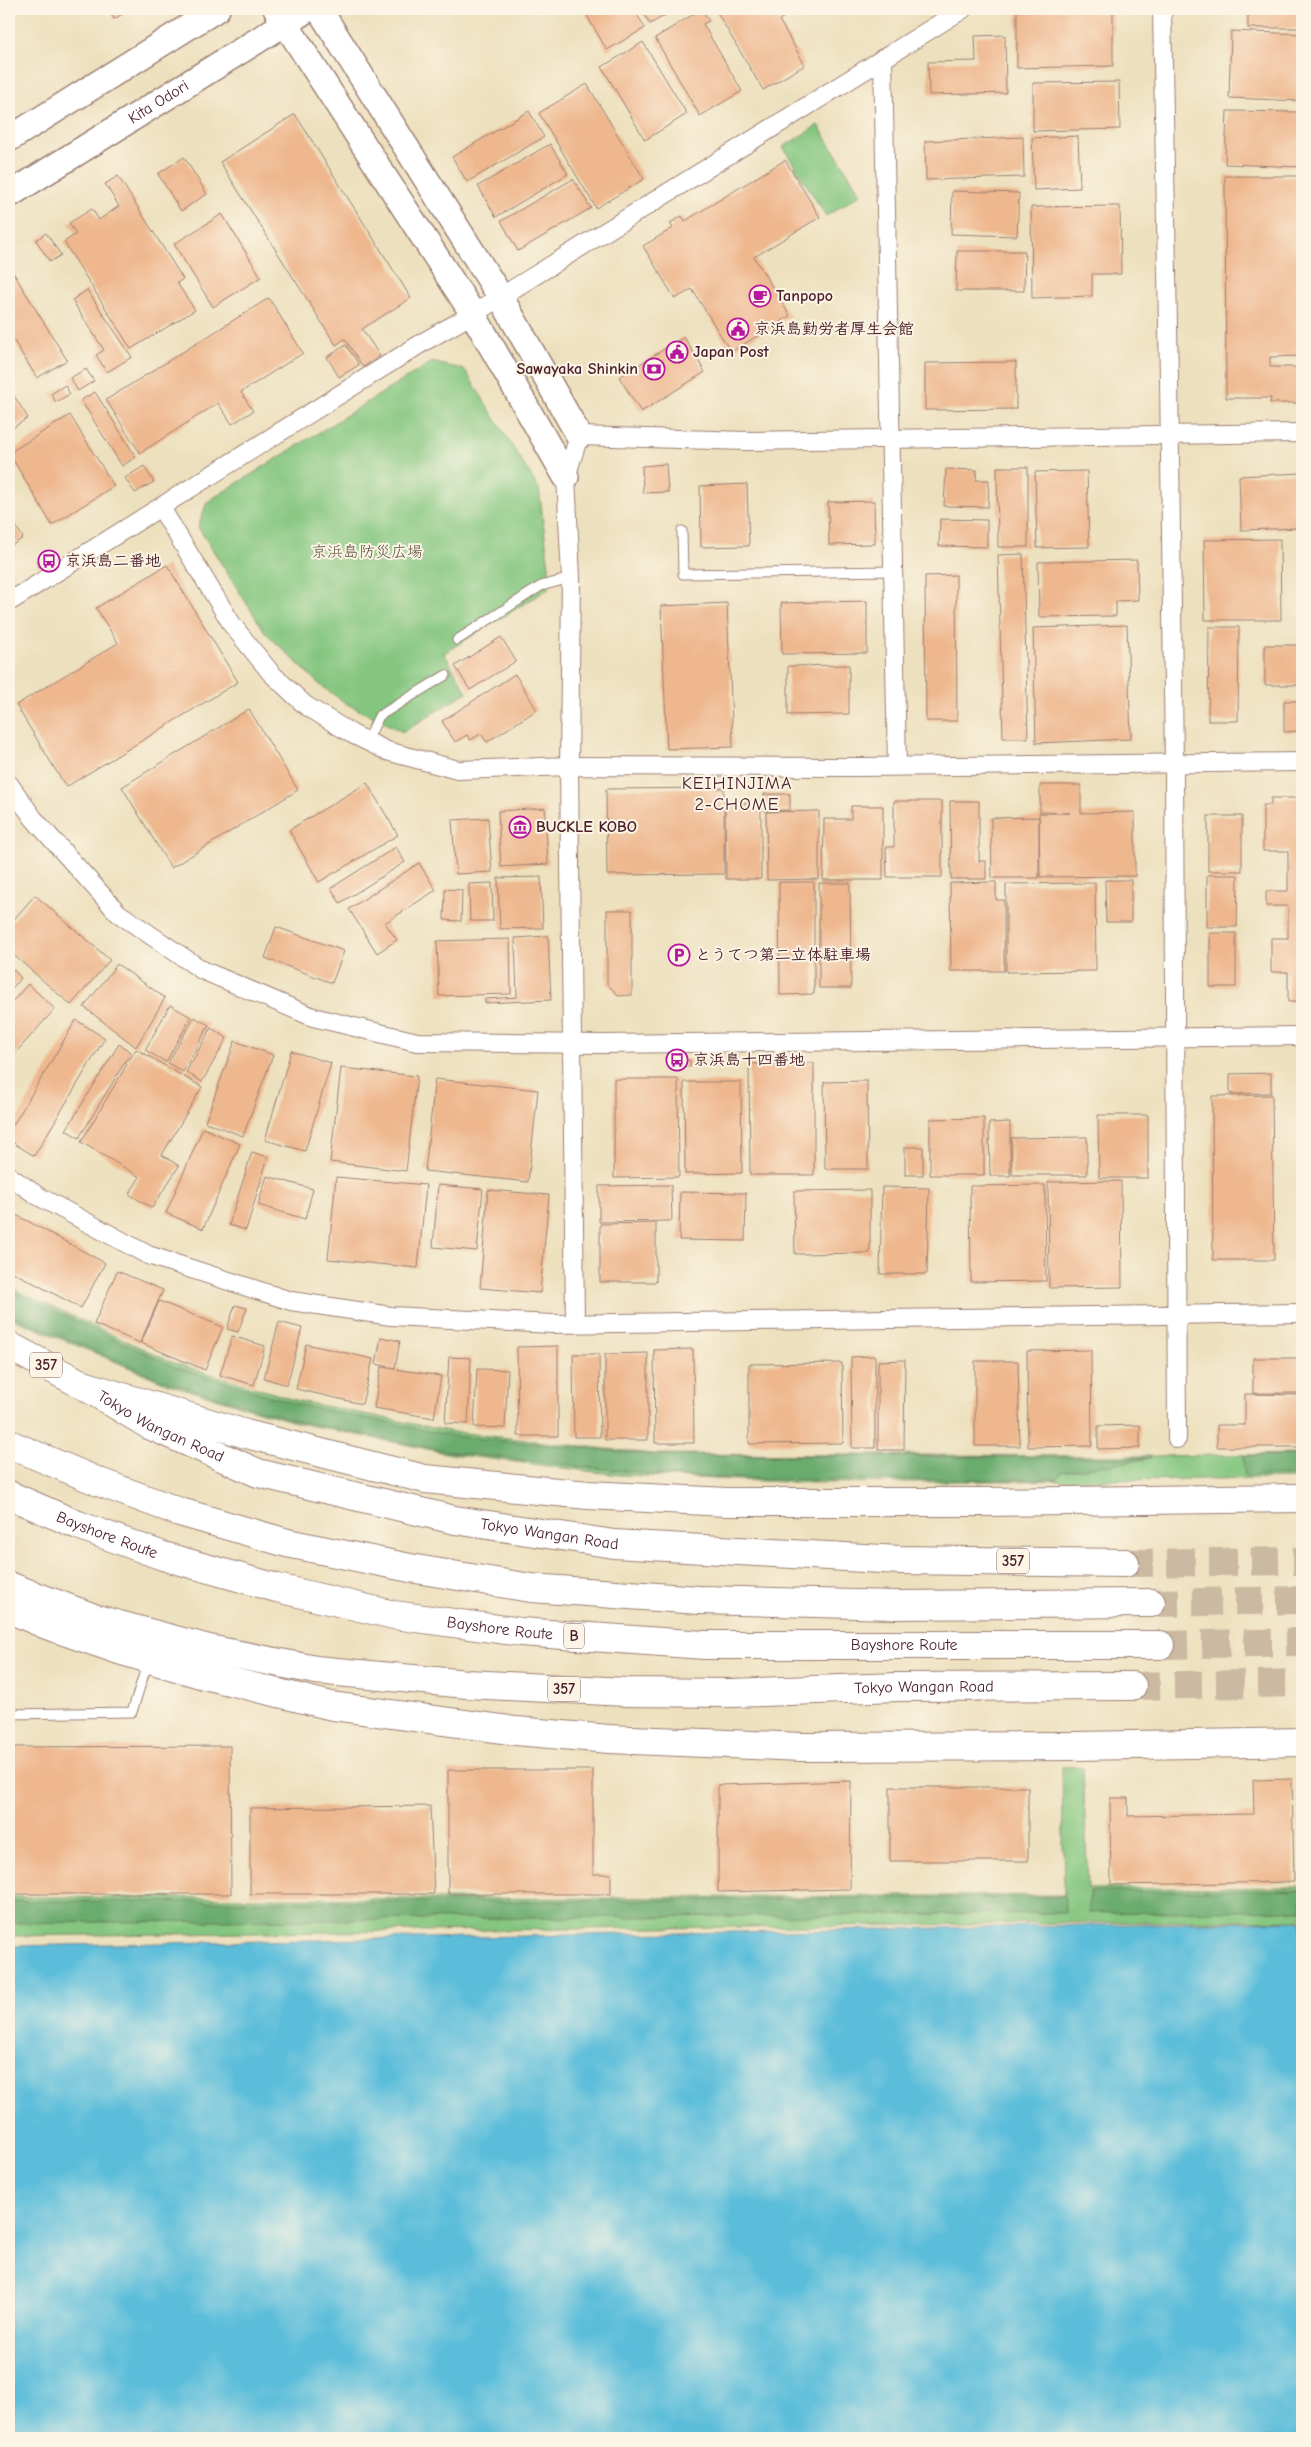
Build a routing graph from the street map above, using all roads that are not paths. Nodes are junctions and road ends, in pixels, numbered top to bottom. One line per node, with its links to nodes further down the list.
1 (217, 9): 8 (street)
2 (308, 9): 6 (street, Kita Odori)
3 (320, 9): 10 (street)
4 (963, 9): 7 (street)
5 (1162, 9): 14 (street)
6 (280, 17): 9 (street, Kita Odori); 11 (street)
7 (883, 58): 10 (street); 15 (street)
8 (9, 140)
9 (9, 195)
10 (500, 296): 11 (street); 13 (street)
11 (473, 314): 16 (street); 17 (street)
12 (1302, 433): 14 (street)
13 (579, 436): 15 (street); 16 (street)
14 (1170, 436): 15 (street); 26 (street)
15 (890, 440): 19 (street)
16 (566, 477): 20 (street)
17 (161, 508): 21 (street); 24 (street)
18 (682, 531): 19 (lane)
19 (893, 571): 28 (street)
20 (570, 578): 22 (lane); 27 (street)
21 (9, 602)
22 (458, 640)
23 (446, 676): 24 (lane)
24 (367, 741): 27 (street)
25 (1302, 762): 26 (street)
26 (1174, 764): 28 (street); 31 (street)
27 (569, 766): 28 (street); 32 (street)
28 (897, 766)
29 (9, 784): 32 (street)
30 (1302, 1036): 31 (street)
31 (1173, 1037): 32 (street); 35 (street)
32 (572, 1044): 36 (street)
33 (9, 1176): 36 (street)
34 (1302, 1313): 35 (street)
35 (1175, 1314): 36 (street); 39 (street)
36 (575, 1322)
37 (9, 1346): 38 (highway, Tokyo Wangan Road / 357)
38 (83, 1386): 42 (highway); 43 (highway, Tokyo Wangan Road / 357)
39 (1176, 1439)
40 (9, 1444): 45 (highway)
41 (9, 1495): 47 (highway, Bayshore Route / B)
42 (1302, 1498)
43 (1125, 1563)
44 (9, 1586): 49 (highway, Tokyo Wangan Road / 357)
45 (1151, 1603)
46 (9, 1609): 48 (highway)
47 (1160, 1645)
48 (149, 1659): 50 (lane); 51 (highway)
49 (1132, 1686)
50 (9, 1714)
51 (1302, 1742)

